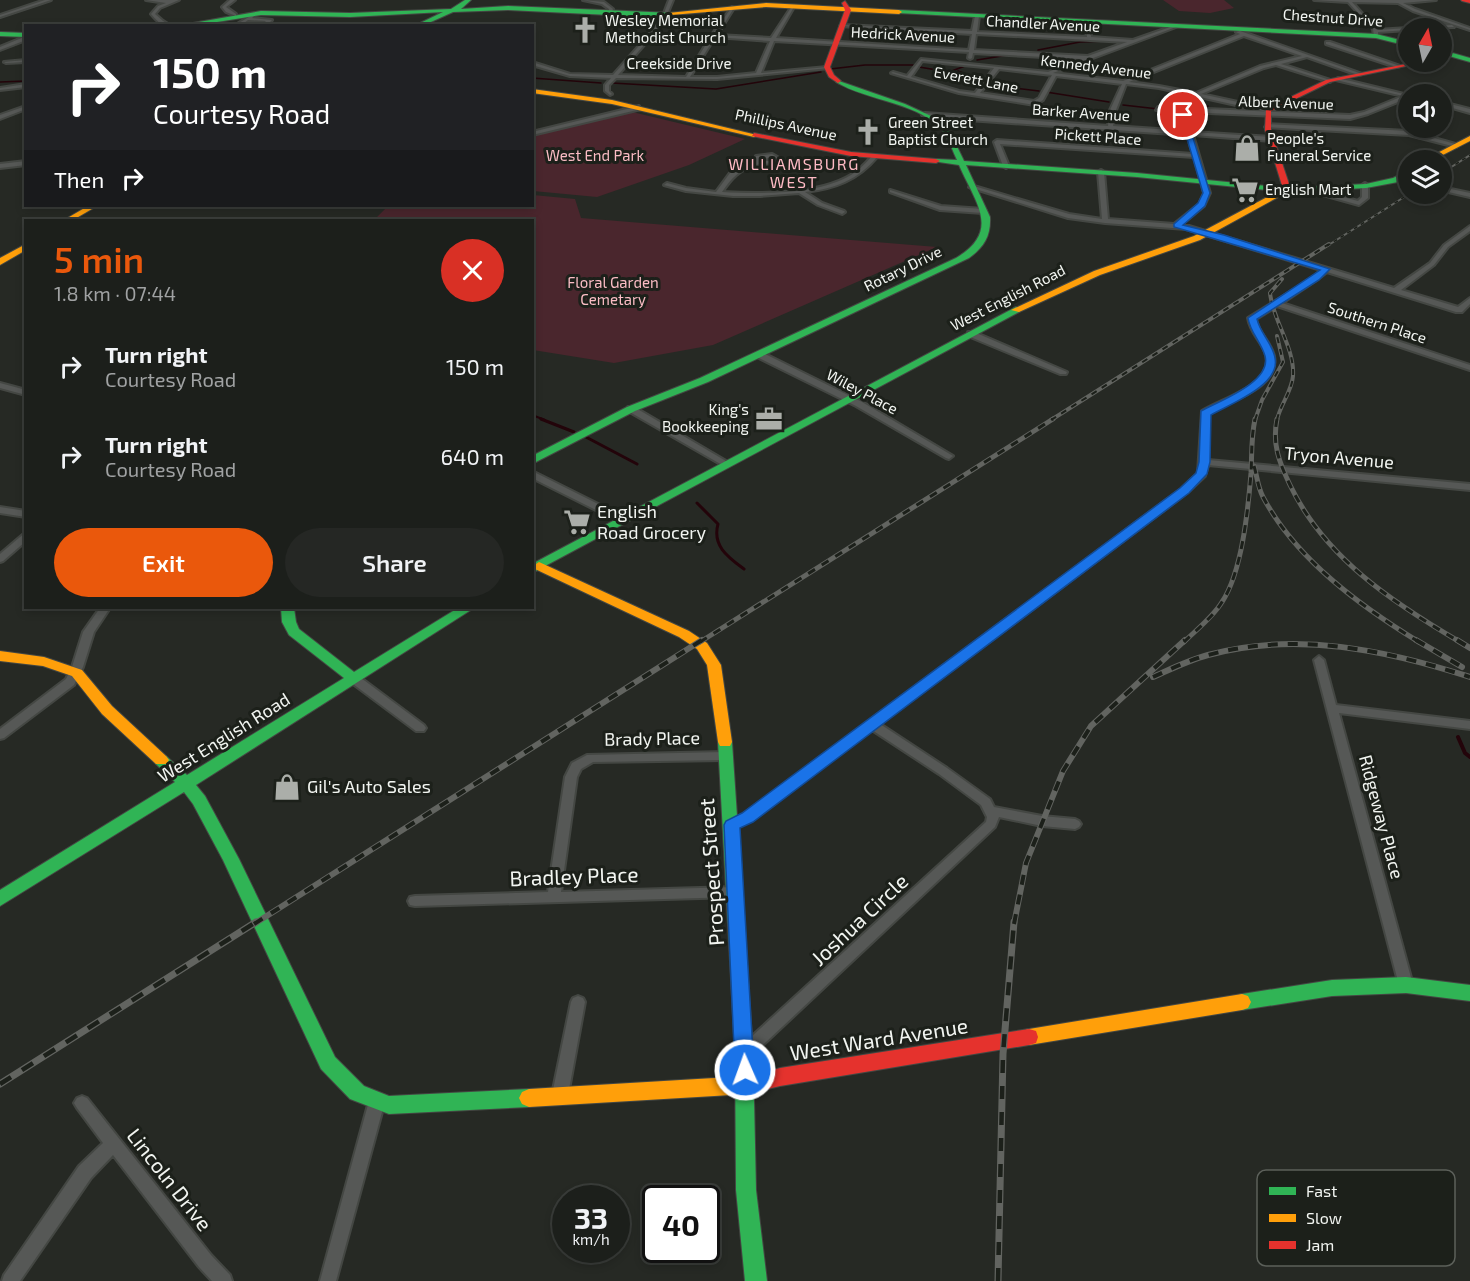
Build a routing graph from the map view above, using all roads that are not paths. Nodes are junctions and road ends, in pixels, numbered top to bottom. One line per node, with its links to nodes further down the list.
1 (50, 0): 21 (street)
2 (148, 0): 11 (street)
3 (233, 0): 23 (street)
4 (468, 0): 19 (street)
5 (585, 0): 20 (street)
6 (1318, 0): 8 (street); 16 (street)
7 (1343, 0): 8 (street)
8 (1348, 0): 13 (street); 39 (street)
9 (1434, 0): 13 (street)
10 (1464, 0): 12 (street)
11 (175, 1): 25 (street)
12 (1470, 1)
13 (1400, 2): 32 (street)
14 (669, 4): 18 (street, Chestnut Drive); 20 (street, Chestnut Drive); 73 (street)
15 (846, 5): 17 (street, Chestnut Drive); 22 (street, Chestnut Drive); 29 (street)
16 (1324, 5)
17 (792, 7): 18 (street, Chestnut Drive); 43 (street)
18 (732, 8): 41 (street)
19 (453, 10): 20 (street, Chestnut Drive); 23 (street, Chestnut Drive); 28 (street)
20 (609, 14)
21 (0, 16)
22 (977, 16): 24 (street, Chestnut Drive); 36 (street)
23 (242, 18): 26 (street, Chestnut Drive); 27 (street)
24 (1087, 22): 30 (street, Chestnut Drive); 44 (street)
25 (165, 24)
26 (194, 24)
27 (265, 24)
28 (421, 24)
29 (842, 26): 36 (street, Chandler Avenue); 47 (street)
30 (1174, 26): 33 (street, Chestnut Drive); 45 (street)
31 (1452, 26): 32 (street)
32 (1459, 26): 34 (street)
33 (1230, 29): 38 (street); 39 (street, Chestnut Drive)
34 (1470, 29)
35 (1398, 31): 39 (street)
36 (974, 33): 44 (street, Chandler Avenue); 50 (street)
37 (0, 34): 40 (street)
38 (1244, 34): 54 (street); 77 (street)
39 (1376, 34): 46 (street, Chestnut Drive)
40 (24, 36)
41 (713, 36): 43 (street, Hedrick Avenue); 74 (street)
42 (24, 37): 49 (street)
43 (773, 39): 47 (street, Hedrick Avenue); 70 (street)
44 (1089, 39): 45 (street, Chandler Avenue)
45 (1135, 41): 56 (street)
46 (1398, 41)
47 (835, 43): 50 (street, Hedrick Avenue); 67 (street)
48 (1328, 43): 52 (street)
49 (0, 49)
50 (972, 51): 56 (street, Hedrick Avenue); 64 (street)
51 (1470, 52): 53 (street)
52 (1359, 53): 62 (street); 65 (street)
53 (1452, 54)
54 (1307, 56): 61 (street); 62 (street)
55 (1452, 56): 58 (street)
56 (1091, 58): 69 (street)
57 (920, 60): 64 (street, Kennedy Avenue); 75 (street, Everett Lane)
58 (1470, 60)
59 (24, 61): 60 (street)
60 (6, 62)
61 (1274, 63): 76 (street); 82 (street)
62 (1328, 63): 72 (street)
63 (534, 64): 73 (street, Creekside Drive)
64 (969, 64): 66 (street, Kennedy Avenue)
65 (1398, 66): 72 (street)
66 (998, 67): 69 (street, Kennedy Avenue); 84 (street)
67 (827, 68): 70 (street, Creekside Drive); 93 (street, Rotary Drive)
68 (893, 72): 75 (street, Everett Lane)
69 (1047, 73): 71 (street, Kennedy Avenue)
70 (758, 74): 74 (street, Creekside Drive)
71 (1055, 74): 77 (street, Kennedy Avenue); 91 (street, Everett Lane)
72 (1360, 74): 76 (street)
73 (613, 77): 74 (street, Creekside Drive); 81 (street)
74 (687, 78)
75 (908, 78): 84 (street, Everett Lane)
76 (1333, 80): 83 (street); 95 (street)
77 (1125, 83): 82 (street, Kennedy Avenue); 96 (street)
78 (24, 85): 79 (street)
79 (0, 89)
80 (534, 93): 88 (street, Phillips Avenue)
81 (610, 94)
82 (1196, 94): 95 (street, Kennedy Avenue)
83 (1398, 94)
84 (976, 95): 91 (street, Everett Lane)
85 (1398, 100): 95 (street, Albert Avenue)
86 (1452, 106): 92 (street)
87 (24, 108): 94 (street)
88 (639, 108): 99 (street); 105 (street, Phillips Avenue)
89 (1158, 109): 90 (street, Albert Avenue)
90 (1183, 110): 95 (street, Albert Avenue); 98 (street)
91 (1023, 111): 93 (street, Barker Avenue); 96 (street, Barker Avenue)
92 (1470, 111)
93 (925, 115): 108 (street, Rotary Drive)
94 (0, 117)
95 (1268, 122): 97 (street); 98 (street, Barker Avenue); 114 (street)
96 (1110, 127): 98 (street, Barker Avenue)
97 (1314, 128): 101 (street); 102 (street)
98 (1190, 133): 104 (street)
99 (534, 134)
100 (1470, 138): 102 (street)
101 (1320, 143)
102 (1456, 145): 103 (street)
103 (1447, 150)
104 (1197, 156): 110 (street, Pickett Place); 113 (street)
105 (874, 157): 108 (street, Phillips Avenue); 120 (street)
106 (24, 163): 109 (street)
107 (755, 163): 119 (street)
108 (960, 163): 110 (street, Phillips Avenue); 116 (street, Rotary Drive)
109 (0, 166)
110 (1006, 166): 111 (street, Phillips Avenue)
111 (1101, 172): 113 (street, Phillips Avenue); 126 (street)
112 (1398, 177): 114 (street)
113 (1205, 181): 114 (street, Phillips Avenue); 127 (street)
114 (1287, 184): 129 (street, West English Road)
115 (668, 185): 119 (street)
116 (972, 187): 123 (street, Rotary Drive); 126 (street)
117 (892, 190): 123 (street)
118 (1452, 191): 121 (street)
119 (719, 192): 120 (street)
120 (802, 193): 124 (street)
121 (1470, 195)
122 (91, 207): 125 (street)
123 (983, 211): 139 (street, Rotary Drive)
124 (842, 212)
125 (70, 219)
126 (1105, 221): 127 (street)
127 (1177, 225): 129 (street)
128 (1470, 228): 130 (street)
129 (1207, 233): 134 (street); 138 (street, West English Road)
130 (1460, 236): 131 (street); 135 (street)
131 (1470, 239)
132 (24, 247): 133 (street)
133 (0, 262)
134 (1326, 269): 135 (street); 137 (street)
135 (1396, 290): 136 (street)
136 (1470, 300)
137 (1276, 303): 140 (street, Southern Place); 148 (street)
138 (971, 334): 141 (street); 144 (street, West English Road)
139 (760, 355): 144 (street, Wiley Place); 145 (street, Rotary Drive)
140 (1470, 368)
141 (1063, 372)
142 (0, 385): 143 (street)
143 (24, 392)
144 (850, 399): 146 (street, Wiley Place); 149 (street, West English Road)
145 (631, 409): 147 (street, Rotary Drive); 149 (street)
146 (949, 456)
147 (534, 459)
148 (1204, 462): 151 (street, Tryon Avenue); 166 (street)
149 (727, 464): 154 (street, West English Road)
150 (534, 475): 154 (street)
151 (1470, 487)
152 (0, 510): 153 (street)
153 (24, 514)
154 (623, 520): 157 (street, West English Road)
155 (24, 537): 156 (street)
156 (0, 559)
157 (536, 567): 170 (street, Prospect Street)
158 (104, 609): 163 (street)
159 (288, 609): 164 (street)
160 (465, 609): 164 (street, West English Road)
161 (0, 656): 163 (street)
162 (1319, 660): 165 (street, Ridgeway Place)
163 (77, 673): 169 (street); 171 (street, West Ward Avenue)
164 (353, 678): 168 (street); 171 (street, West English Road)
165 (1333, 708): 167 (street); 179 (street, Ridgeway Place)
166 (872, 725): 172 (street); 174 (street)
167 (1470, 725)
168 (420, 728)
169 (0, 735)
170 (725, 756): 174 (street, Prospect Street); 176 (street, Brady Place)
171 (186, 783): 177 (street, West English Road); 185 (street, West Ward Avenue)
172 (991, 811): 173 (street); 182 (street, Joshua Circle)
173 (1076, 824)
174 (732, 825): 175 (street, Prospect Street)
175 (735, 892): 176 (street, Bradley Place); 182 (street, Prospect Street)
176 (554, 897): 178 (street, Bradley Place)
177 (0, 899)
178 (415, 901)
179 (1406, 985): 180 (street, West Ward Avenue); 183 (street, West Ward Avenue)
180 (1470, 993)
181 (578, 1002): 184 (street)
182 (744, 1053): 183 (street, Prospect Street)
183 (745, 1086): 184 (street, West Ward Avenue); 191 (street, Prospect Street)
184 (560, 1095): 185 (street, West Ward Avenue)
185 (377, 1101): 190 (street)
186 (82, 1103): 187 (street, Lincoln Drive)
187 (113, 1144): 188 (street); 189 (street, Lincoln Drive)
188 (10, 1281)
189 (224, 1281)
190 (328, 1281)
191 (756, 1281)

